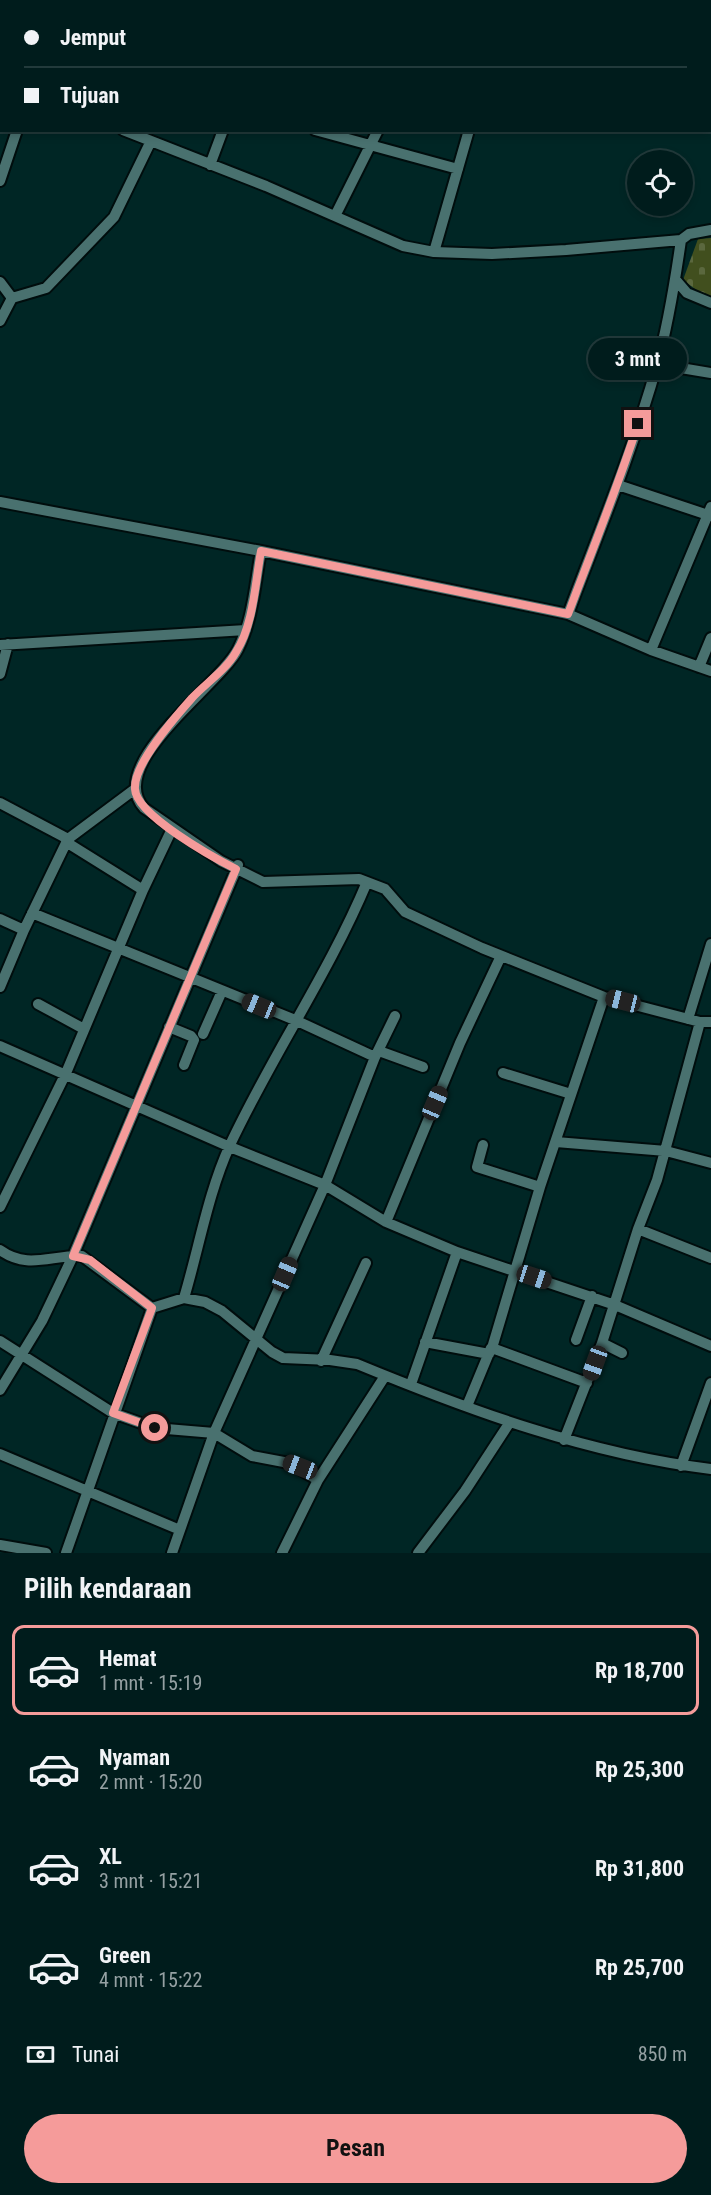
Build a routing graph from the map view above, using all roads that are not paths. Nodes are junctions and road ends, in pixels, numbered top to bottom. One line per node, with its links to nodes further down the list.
1 (16, 132): 11 (street)
2 (127, 132): 7 (street)
3 (222, 132): 9 (street)
4 (322, 132): 8 (street)
5 (377, 132): 8 (street)
6 (469, 132): 10 (street)
7 (150, 143): 9 (street); 18 (street)
8 (370, 146): 10 (street); 12 (street)
9 (210, 165): 12 (street)
10 (458, 169): 15 (street)
11 (0, 181)
12 (335, 216): 15 (street)
13 (711, 230): 14 (street)
14 (681, 240): 15 (street); 16 (street)
15 (434, 252)
16 (675, 279): 19 (street); 21 (street)
17 (0, 282): 18 (street)
18 (12, 298): 20 (street)
19 (711, 303)
20 (0, 321)
21 (657, 364): 22 (street); 23 (street)
22 (711, 373)
23 (618, 485): 25 (street); 27 (street)
24 (0, 502): 26 (street)
25 (710, 513): 31 (street)
26 (261, 551): 27 (street); 28 (street)
27 (568, 614): 31 (street)
28 (246, 630): 30 (street); 35 (street)
29 (711, 638): 32 (street)
30 (4, 645): 34 (street)
31 (651, 650): 32 (street)
32 (699, 667): 33 (street)
33 (711, 671)
34 (0, 674)
35 (135, 789): 37 (street); 38 (street)
36 (0, 802): 38 (street)
37 (171, 829): 39 (street); 41 (street)
38 (67, 841): 41 (street); 42 (street)
39 (237, 867): 40 (street); 48 (street)
40 (367, 882): 47 (street); 55 (street)
41 (143, 890): 46 (street)
42 (32, 913): 44 (street); 46 (street)
43 (0, 919): 44 (street)
44 (24, 930): 49 (street)
45 (711, 944): 54 (street)
46 (118, 949): 48 (street); 58 (street)
47 (501, 956): 51 (street); 76 (street)
48 (189, 976): 50 (street); 57 (street)
49 (0, 987)
50 (222, 991): 55 (street); 59 (street)
51 (604, 996): 54 (street); 66 (street)
52 (38, 1004): 58 (street)
53 (395, 1016): 61 (street)
54 (688, 1019): 56 (street)
55 (296, 1020): 61 (street); 70 (street)
56 (706, 1022): 71 (street)
57 (169, 1027): 62 (street); 67 (street)
58 (84, 1029): 64 (street)
59 (203, 1034)
60 (0, 1046): 64 (street)
61 (377, 1054): 63 (street); 73 (street)
62 (184, 1065)
63 (423, 1067)
64 (66, 1073): 67 (street); 75 (street)
65 (503, 1073): 66 (street)
66 (571, 1094): 68 (street)
67 (138, 1105): 70 (street); 80 (street)
68 (556, 1142): 71 (street); 74 (street)
69 (483, 1144): 74 (street)
70 (230, 1147): 73 (street); 85 (street)
71 (666, 1151): 72 (street); 77 (street)
72 (711, 1162)
73 (325, 1185): 76 (street); 88 (street)
74 (540, 1187): 83 (street)
75 (0, 1207)
76 (386, 1222): 79 (street)
77 (638, 1229): 81 (street); 86 (street)
78 (0, 1250): 80 (street)
79 (457, 1252): 83 (street); 91 (street)
80 (73, 1256): 87 (street); 96 (street)
81 (711, 1257)
82 (366, 1263): 97 (street)
83 (515, 1271): 84 (street); 94 (street)
84 (592, 1296): 86 (street); 89 (street)
85 (184, 1298): 87 (street); 88 (street)
86 (615, 1305): 92 (street); 93 (street)
87 (152, 1308): 104 (street)
88 (258, 1338): 97 (street); 106 (street)
89 (576, 1340)
90 (0, 1341): 96 (street)
91 (425, 1342): 94 (street); 101 (street)
92 (602, 1343): 95 (street); 99 (street)
93 (711, 1346)
94 (490, 1351): 99 (street); 103 (street)
95 (622, 1353)
96 (23, 1354): 102 (street); 104 (street)
97 (321, 1360): 98 (street)
98 (384, 1376): 101 (street); 111 (street)
99 (587, 1383): 107 (street)
100 (711, 1383): 109 (street)
101 (411, 1384): 103 (street)
102 (0, 1390)
103 (467, 1406): 105 (street)
104 (113, 1413): 106 (street); 112 (street)
105 (510, 1422): 107 (street); 119 (street)
106 (214, 1433): 111 (street); 113 (street)
107 (564, 1440): 109 (street)
108 (0, 1454): 112 (street)
109 (681, 1466): 110 (street)
110 (711, 1469)
111 (318, 1480): 118 (street)
112 (88, 1493): 113 (street); 116 (street)
113 (180, 1530): 117 (street)
114 (0, 1545): 115 (street)
115 (44, 1553)
116 (66, 1553)
117 (172, 1553)
118 (282, 1553)
119 (418, 1553)

